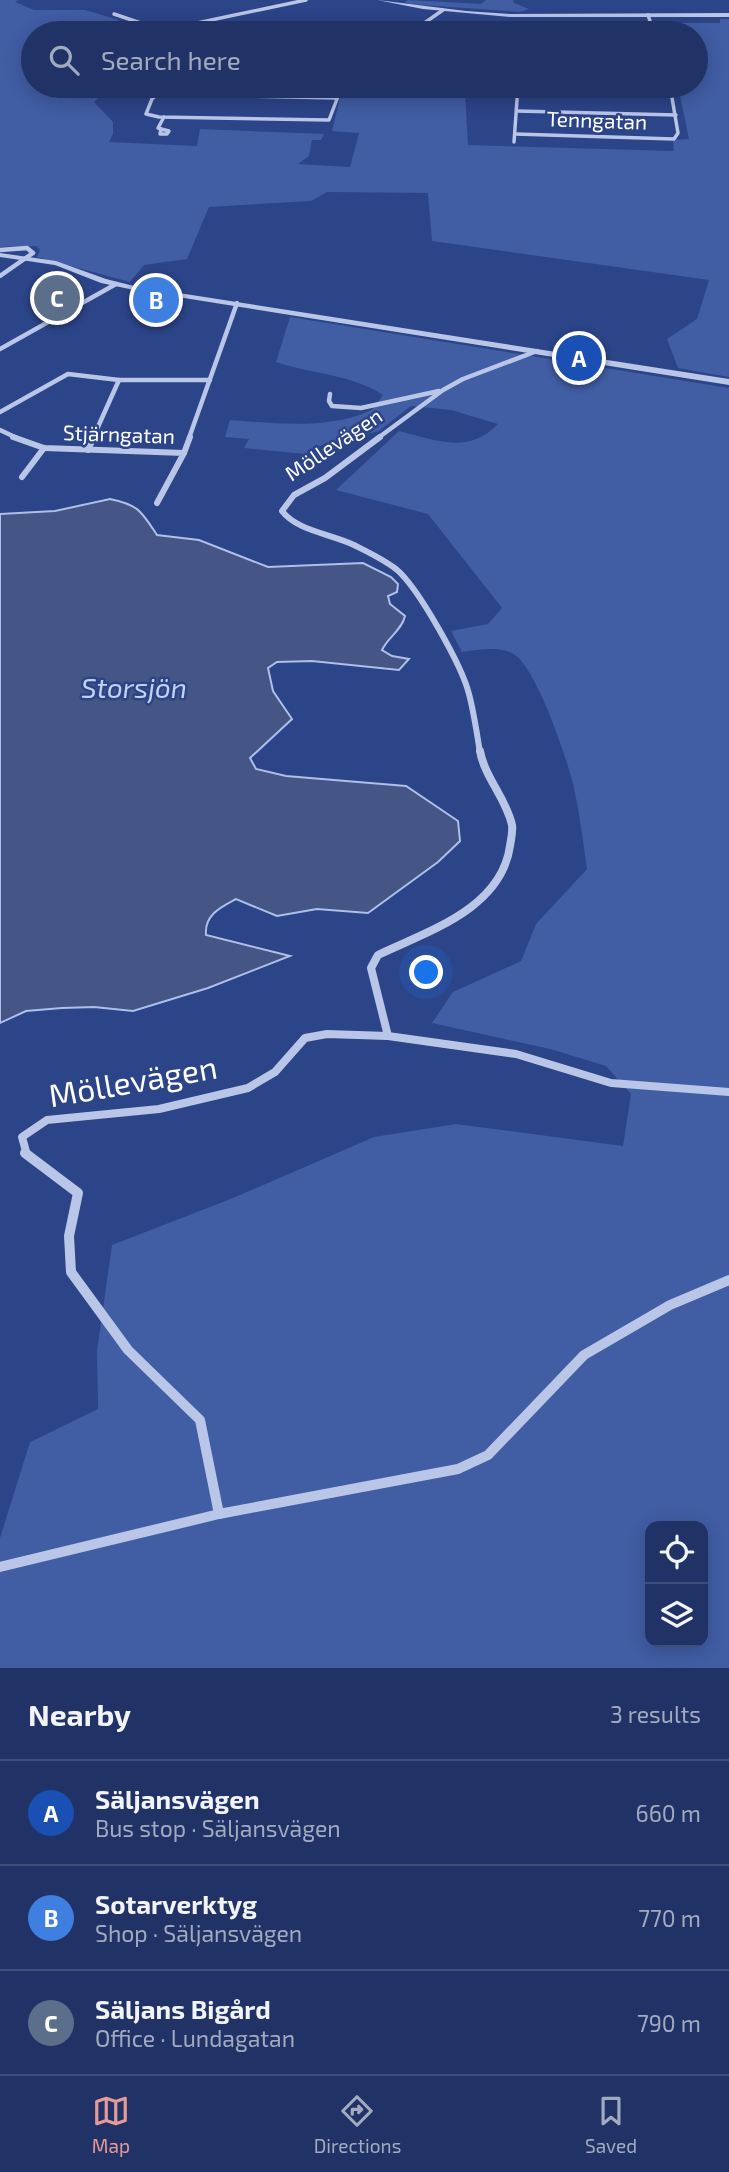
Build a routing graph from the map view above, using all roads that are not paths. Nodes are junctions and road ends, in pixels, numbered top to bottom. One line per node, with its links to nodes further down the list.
1 (306, 0): 8 (street)
2 (380, 0): 3 (street)
3 (443, 10): 5 (street); 9 (street)
4 (114, 14): 7 (street)
5 (648, 15): 6 (street); 10 (street)
6 (729, 15)
7 (136, 21)
8 (207, 21)
9 (427, 21)
10 (650, 21)
11 (153, 98): 17 (street)
12 (336, 98): 17 (street)
13 (518, 98): 15 (street)
14 (672, 98): 16 (street)
15 (517, 111): 16 (street); 19 (street)
16 (676, 115): 19 (street, Tenngatan)
17 (164, 117): 18 (street)
18 (161, 129)
19 (515, 134): 20 (street)
20 (514, 142)
21 (0, 250): 23 (street)
22 (0, 255): 23 (street)
23 (27, 258): 24 (street); 25 (street)
24 (0, 276)
25 (116, 284): 26 (street); 27 (street)
26 (237, 303): 28 (street); 30 (street)
27 (0, 349)
28 (537, 351): 31 (street); 32 (street, Möllevägen)
29 (119, 380): 30 (street); 34 (street); 37 (street)
30 (210, 380): 38 (street)
31 (729, 383)
32 (443, 390): 33 (street); 41 (street, Möllevägen)
33 (330, 394)
34 (0, 412)
35 (0, 430): 36 (street, Stjärngatan)
36 (44, 448): 37 (street, Stjärngatan); 39 (street)
37 (88, 450): 38 (street, Stjärngatan)
38 (184, 453): 40 (street, Stjärngatan)
39 (22, 477)
40 (158, 503)
41 (388, 1035): 42 (street, Möllevägen); 44 (street, Möllevägen)
42 (729, 1092)
43 (729, 1280): 44 (street)
44 (219, 1514): 45 (street)
45 (0, 1567)

